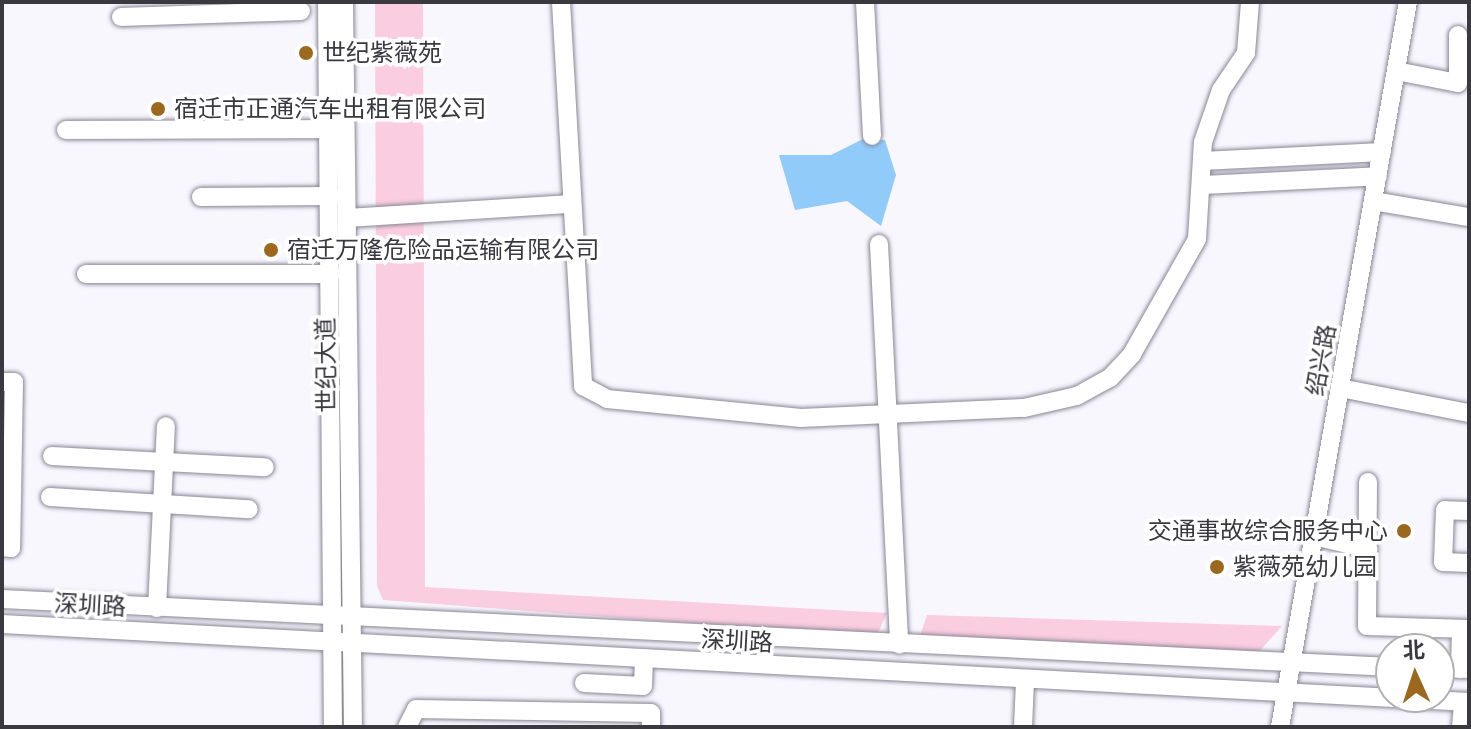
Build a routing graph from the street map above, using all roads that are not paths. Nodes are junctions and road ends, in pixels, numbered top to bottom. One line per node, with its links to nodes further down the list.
1 (327, 2): 12 (street, 世纪大道)
2 (344, 2): 12 (street, 世纪大道)
3 (561, 2): 22 (street)
4 (865, 2): 14 (street)
5 (1250, 2): 16 (street)
6 (1408, 2): 11 (street, 绍兴路)
7 (208, 8): 8 (street); 9 (street)
8 (301, 11)
9 (121, 17)
10 (1458, 35): 11 (street)
11 (1396, 71): 15 (street, 绍兴路)
12 (338, 129): 13 (street); 19 (street, 世纪大道); 24 (street, 世纪大道)
13 (66, 130)
14 (872, 136)
15 (1382, 152): 16 (street); 17 (street, 绍兴路)
16 (1202, 161): 18 (street)
17 (1378, 176): 18 (street); 21 (street, 绍兴路)
18 (1203, 185): 31 (street)
19 (331, 196): 20 (street); 27 (street, 世纪大道)
20 (201, 197)
21 (1373, 201): 23 (street); 29 (street, 绍兴路)
22 (572, 204): 24 (street); 31 (street)
23 (1469, 217)
24 (347, 218): 49 (street, 世纪大道)
25 (879, 244): 31 (street)
26 (86, 274): 27 (street)
27 (331, 274): 48 (street, 世纪大道)
28 (2, 382): 38 (street)
29 (1340, 388): 30 (street); 42 (street, 绍兴路)
30 (1469, 413)
31 (887, 415): 54 (street)
32 (166, 426): 34 (street)
33 (52, 456): 34 (street)
34 (164, 462): 35 (street); 39 (street)
35 (265, 467)
36 (1368, 482): 44 (street)
37 (50, 497): 39 (street)
38 (7, 504): 43 (street)
39 (162, 504): 40 (street); 47 (street)
40 (249, 509)
41 (1469, 511): 45 (street)
42 (1314, 536): 44 (street); 56 (street, 绍兴路)
43 (2, 547)
44 (1368, 549): 51 (street)
45 (1469, 563)
46 (2, 599): 47 (street, 深圳路)
47 (157, 608): 48 (street, 深圳路)
48 (333, 618): 49 (street, 深圳路); 52 (street, 世纪大道)
49 (353, 619): 53 (street, 世纪大道); 54 (street, 深圳路)
50 (2, 624): 52 (street, 深圳路)
51 (1465, 629): 58 (street)
52 (333, 643): 53 (street, 深圳路); 63 (street, 世纪大道)
53 (353, 645): 55 (street, 深圳路); 64 (street, 世纪大道)
54 (899, 645): 56 (street, 深圳路)
55 (644, 660): 59 (street, 深圳路); 60 (street)
56 (1291, 663): 57 (street, 深圳路); 61 (street, 绍兴路)
57 (1375, 666)
58 (1464, 669)
59 (1025, 681): 61 (street, 深圳路); 67 (street)
60 (584, 683)
61 (1286, 696): 62 (street, 深圳路); 68 (street, 绍兴路)
62 (1466, 702): 69 (street)
63 (333, 727)
64 (353, 727)
65 (407, 727): 66 (street)
66 (651, 727)
67 (1023, 727)
68 (1280, 727)
69 (1461, 727)

